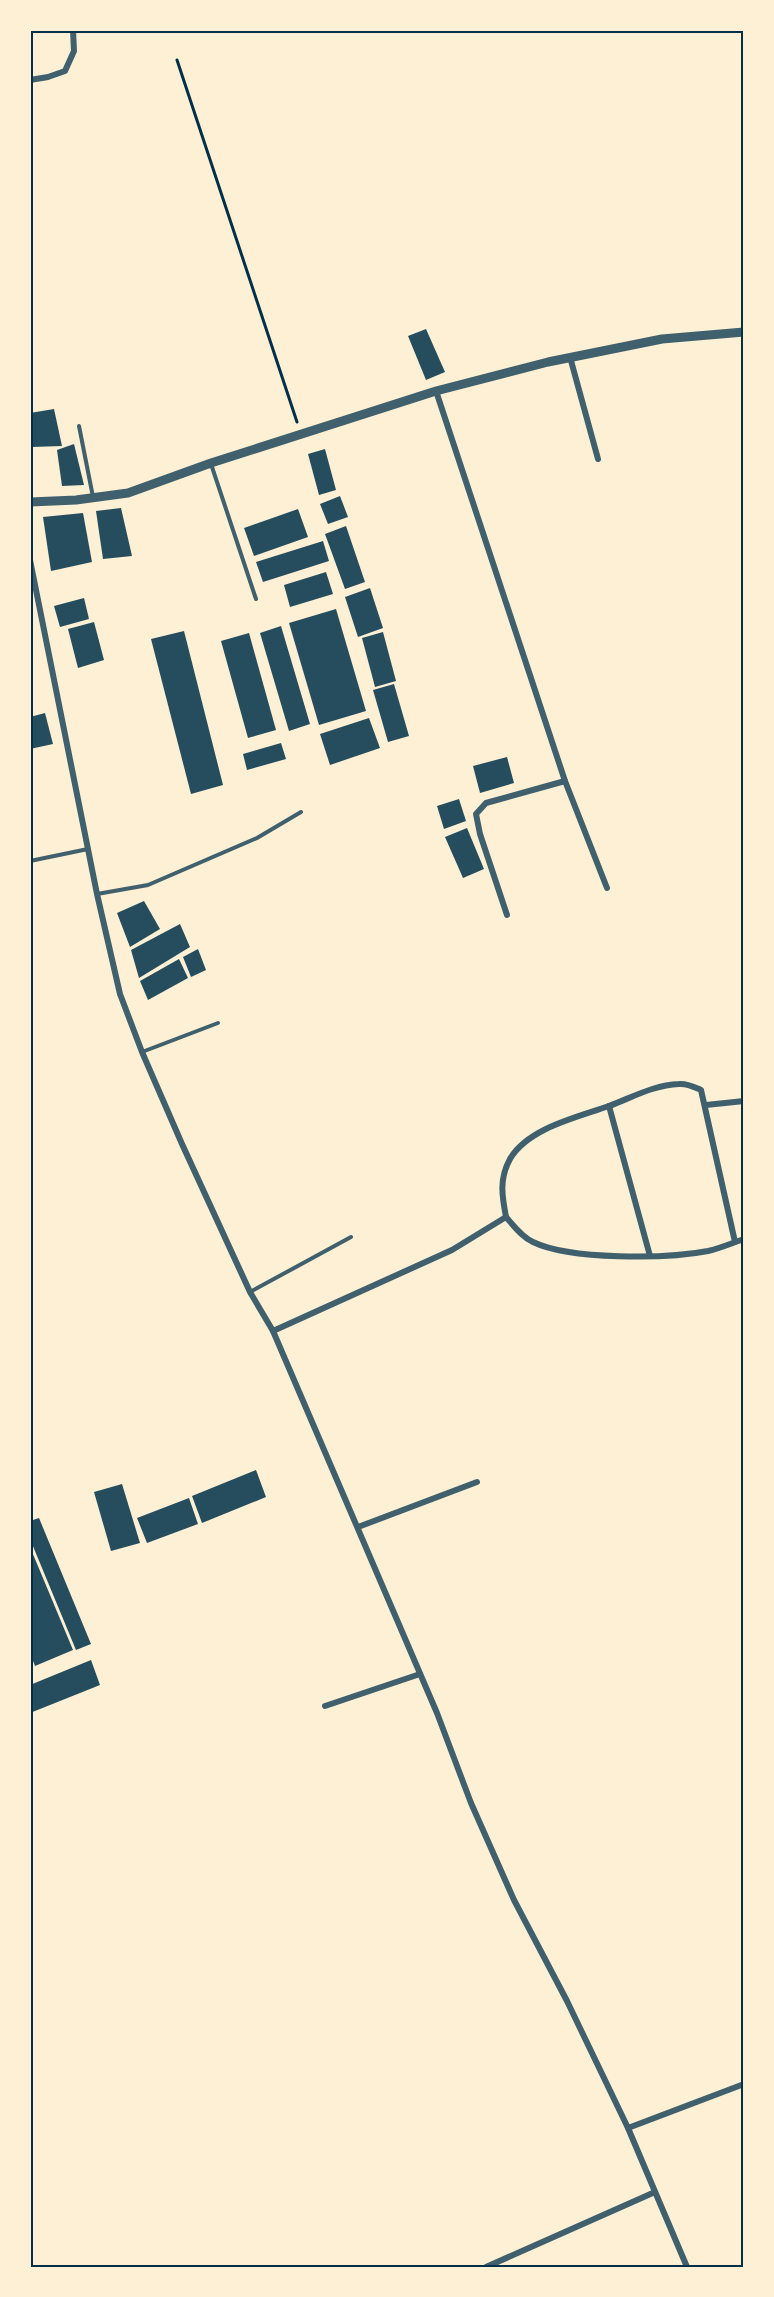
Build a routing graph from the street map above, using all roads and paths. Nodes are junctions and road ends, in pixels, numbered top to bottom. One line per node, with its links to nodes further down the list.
1 (73, 30): 3 (street)
2 (177, 60): 8 (path)
3 (30, 80)
4 (744, 332): 5 (street)
5 (570, 357): 6 (street); 9 (street)
6 (436, 391): 8 (street); 15 (street)
7 (79, 426): 11 (lane)
8 (301, 435): 10 (street)
9 (598, 459)
10 (211, 463): 11 (street); 14 (lane)
11 (93, 498): 12 (street)
12 (30, 502)
13 (30, 560): 17 (street)
14 (256, 599)
15 (565, 781): 19 (street); 21 (street)
16 (301, 812): 20 (lane)
17 (88, 849): 18 (lane); 20 (street)
18 (30, 861)
19 (608, 888)
20 (97, 894): 23 (street)
21 (507, 915)
22 (218, 1023): 23 (lane)
23 (142, 1052): 32 (street)
24 (744, 1101): 25 (street)
25 (706, 1105): 26 (street); 30 (street)
26 (609, 1106): 27 (street); 31 (street)
27 (506, 1217): 31 (street); 33 (street)
28 (351, 1237): 32 (lane)
29 (744, 1239): 30 (street)
30 (735, 1242): 31 (street)
31 (650, 1256)
32 (250, 1292): 33 (street)
33 (273, 1331): 35 (street)
34 (477, 1482): 35 (street)
35 (358, 1527): 36 (street)
36 (420, 1674): 37 (street); 39 (street)
37 (325, 1706)
38 (744, 2084): 39 (street)
39 (628, 2128): 40 (street)
40 (655, 2192): 41 (street); 42 (street)
41 (486, 2267)
42 (687, 2267)

